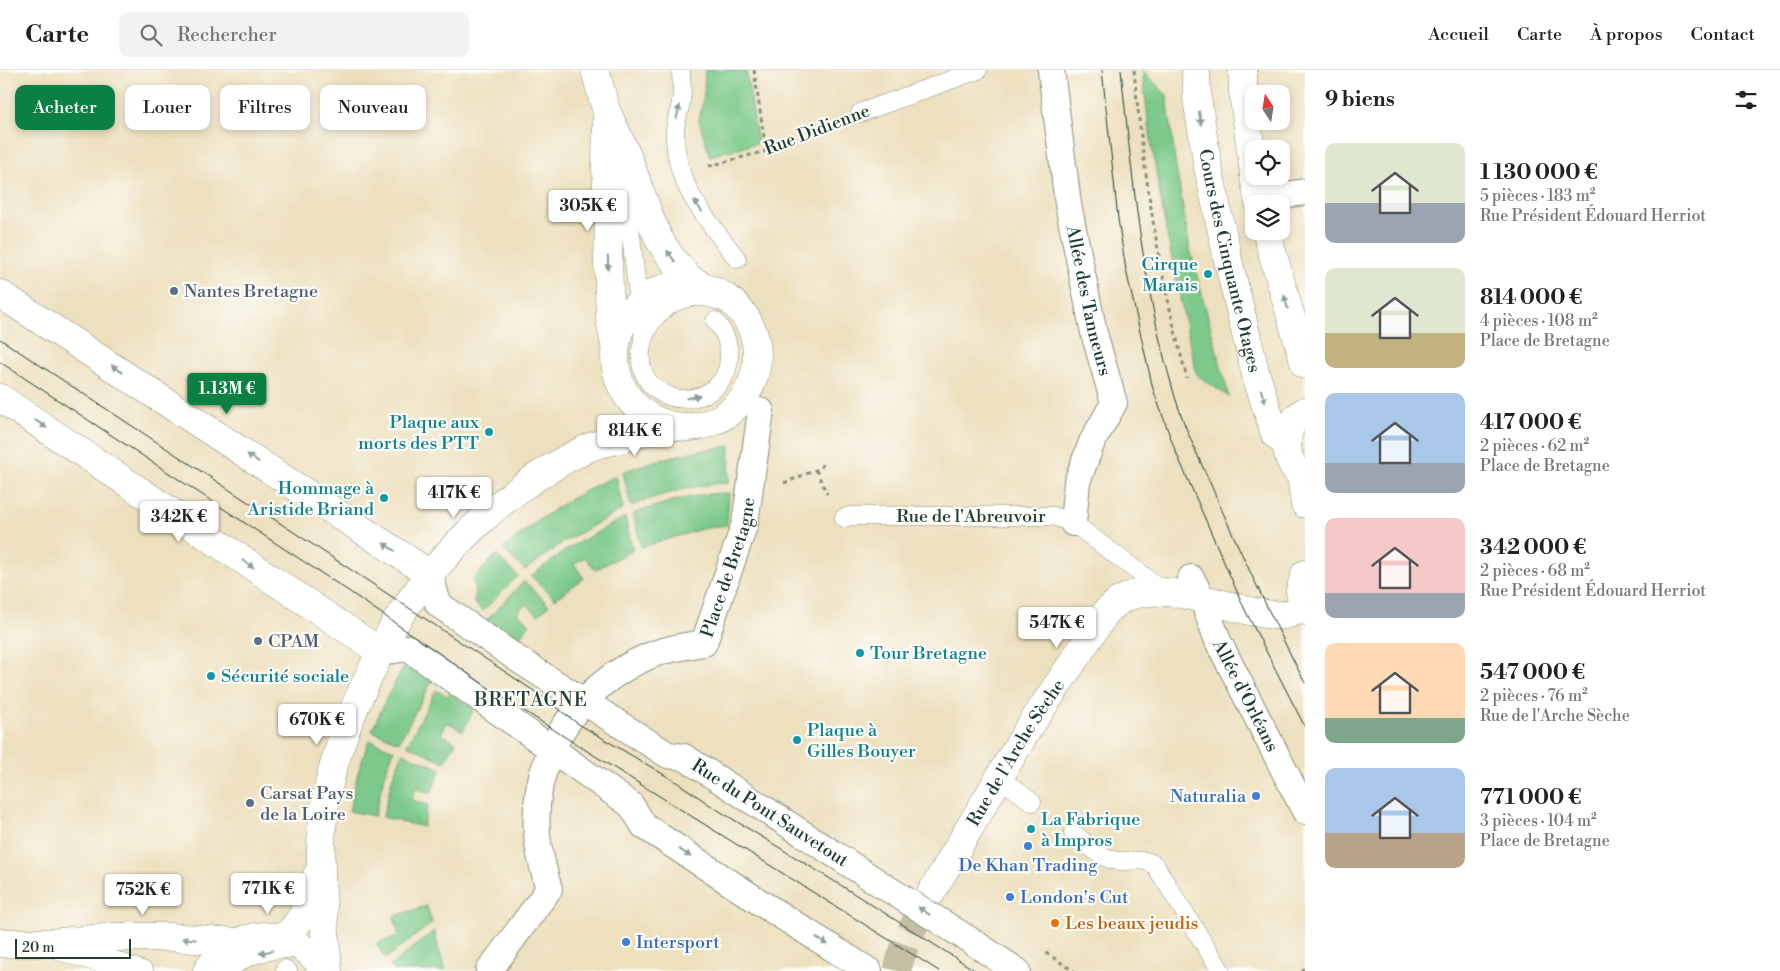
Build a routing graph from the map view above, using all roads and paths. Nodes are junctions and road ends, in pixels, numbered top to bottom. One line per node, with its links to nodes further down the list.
1 (595, 70): 9 (main road)
2 (681, 70): 17 (lane, one-way to 2)
3 (754, 70): 12 (path)
4 (978, 70): 10 (lane, Rue Didienne)
5 (1051, 70): 38 (street, Allée des Tanneurs)
6 (1134, 70): 25 (path)
7 (1196, 70): 31 (main road, Cours des Cinquante Otages, one-way to 31)
8 (1243, 70): 14 (main road)
9 (606, 110): 11 (main road); 18 (main road, one-way to 9)
10 (860, 112): 12 (path, Rue Didienne)
11 (607, 145): 20 (lane); 23 (main road, one-way to 23)
12 (766, 151): 13 (path, Rue Didienne)
13 (702, 168)
14 (1256, 188): 15 (street)
15 (1305, 192)
16 (1269, 240): 24 (main road, one-way to 16)
17 (738, 259)
18 (706, 288): 20 (main road); 21 (main road)
19 (0, 294): 39 (main road, one-way to 19)
20 (638, 305): 22 (lane); 23 (main road)
21 (726, 314): 22 (lane); 22 (lane, one-way to 21); 30 (main road)
22 (643, 339)
23 (616, 348): 26 (main road)
24 (1305, 365)
25 (1187, 378)
26 (626, 394): 30 (main road); 32 (main road)
27 (0, 398): 44 (main road, one-way to 44)
28 (761, 411): 45 (street, Place de Bretagne)
29 (1305, 411): 31 (main road)
30 (668, 425): 32 (main road)
31 (1286, 444): 34 (main road, Cours des Cinquante Otages)
32 (590, 447): 39 (main road)
33 (822, 464): 35 (path)
34 (1303, 476): 36 (main road)
35 (783, 484)
36 (1305, 504)
37 (844, 518): 38 (lane, Rue de l'Abreuvoir)
38 (1072, 523): 42 (lane, Rue de l'Abreuvoir)
39 (430, 574): 44 (main road); 45 (street, Rue du Pont Sauvetout)
40 (1305, 574): 43 (main road)
41 (1197, 588): 42 (main road, Rue de l'Arche Sèche); 43 (main road, Rue de l'Arche Sèche); 49 (street, Allée d'Orléans)
42 (1165, 592): 47 (main road, Rue de l'Arche Sèche)
43 (1304, 609)
44 (381, 652): 46 (street); 51 (main road)
45 (583, 701): 46 (street, Place de Bretagne); 67 (street, Rue du Pont Sauvetout, one-way to 45, bridge)
46 (552, 749): 59 (street, one-way to 59); 66 (street, Place de Bretagne)
47 (1000, 778): 48 (lane); 52 (main road, Rue de l'Arche Sèche)
48 (1032, 802)
49 (1305, 811)
50 (1073, 834): 68 (lane)
51 (320, 859): 53 (main road); 65 (main road)
52 (931, 893)
53 (284, 938): 54 (main road); 57 (main road)
54 (237, 942): 56 (main road, one-way to 56); 63 (main road)
55 (0, 943): 56 (main road)
56 (50, 943): 58 (main road)
57 (308, 950): 64 (lane, one-way to 64); 65 (main road)
58 (99, 958): 61 (main road); 62 (lane)
59 (862, 966)
60 (1305, 969): 69 (path)
61 (126, 971)
62 (144, 971)
63 (207, 971)
64 (228, 971)
65 (327, 971)
66 (489, 971)
67 (1016, 971)
68 (1221, 971)
69 (1302, 971)

